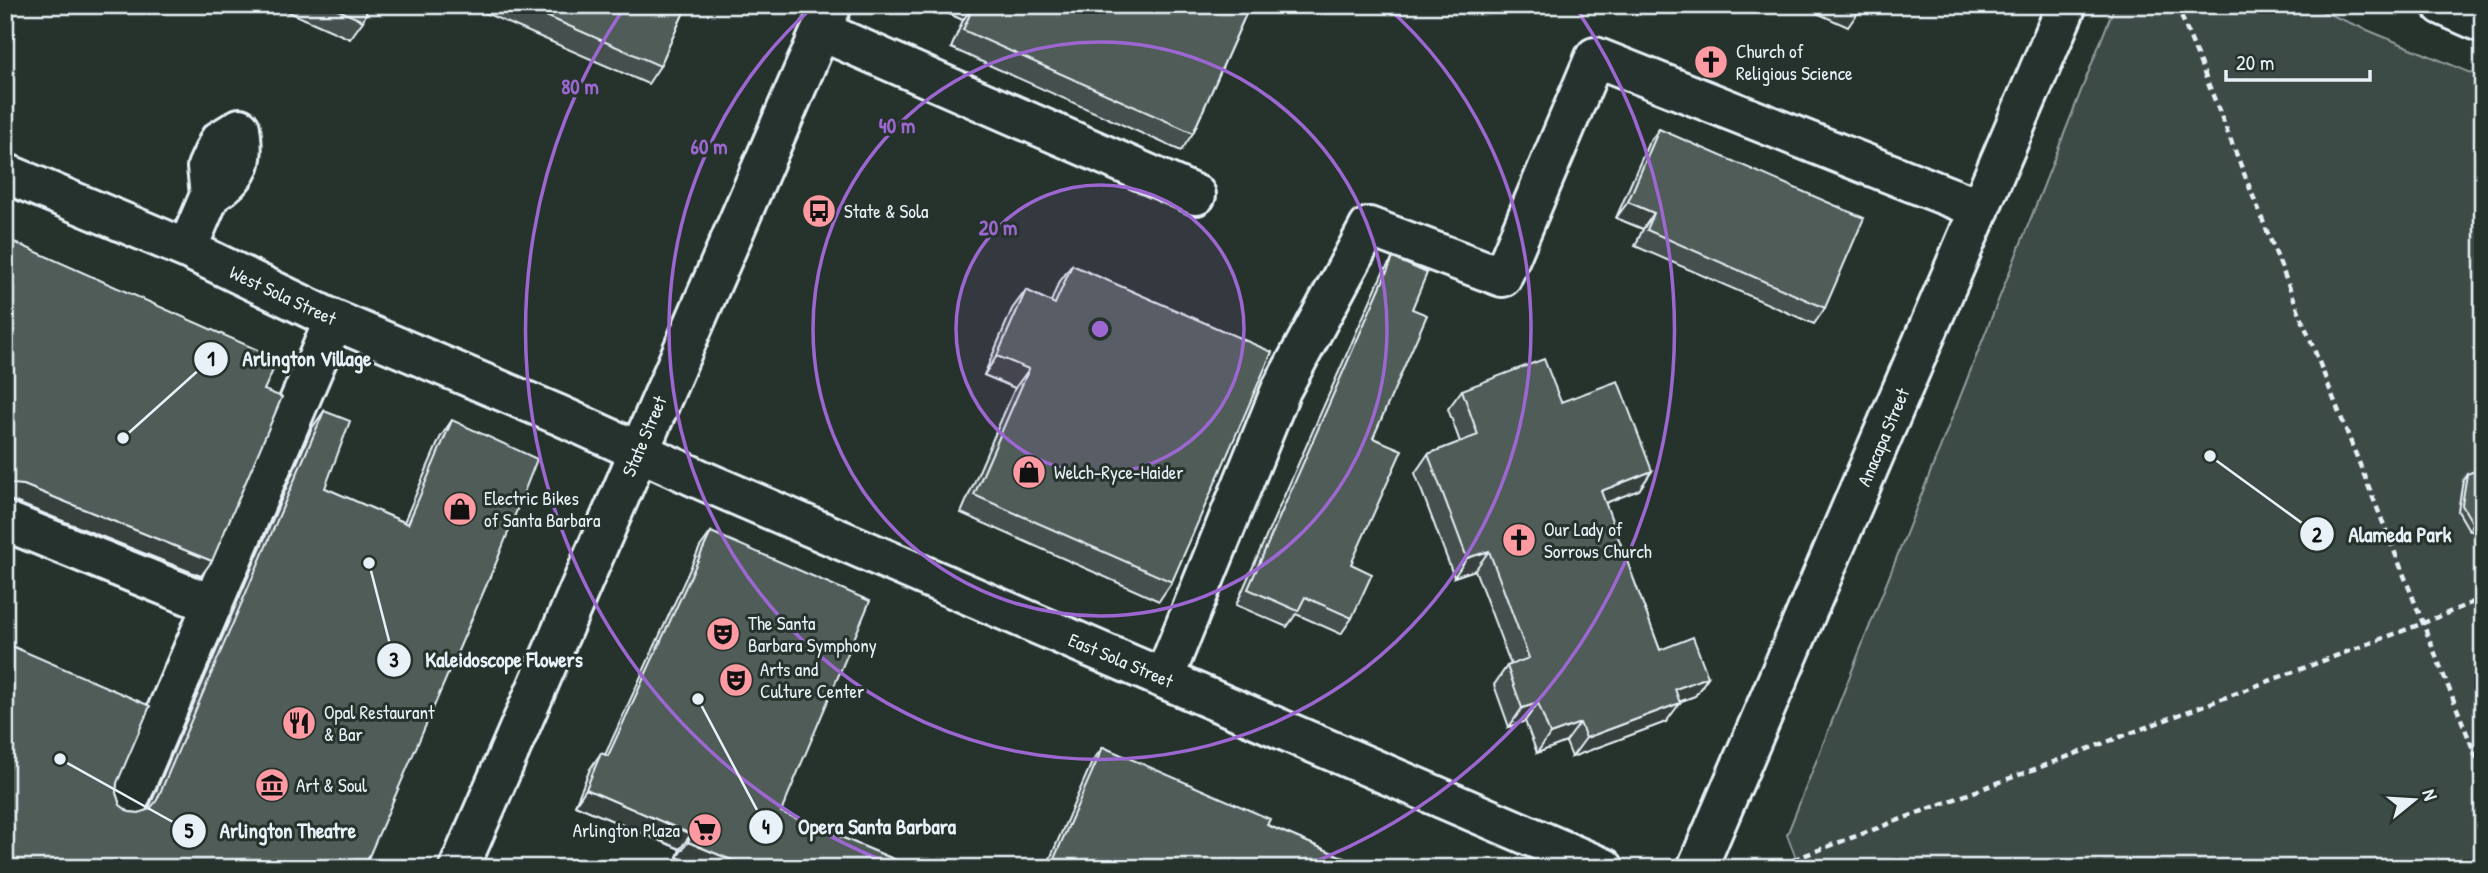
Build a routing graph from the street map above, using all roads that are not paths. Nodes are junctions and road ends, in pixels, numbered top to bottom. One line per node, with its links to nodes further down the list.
1 (2067, 5): 8 (street, Anacapa Street)
2 (2442, 5): 4 (street)
3 (826, 18): 7 (street); 11 (street, State Street)
4 (2483, 23)
5 (5, 173): 9 (street, West Sola Street)
6 (210, 195): 9 (street)
7 (1196, 195)
8 (1980, 209): 14 (street); 18 (street, Anacapa Street)
9 (187, 249): 10 (street, West Sola Street)
10 (334, 320): 11 (street, West Sola Street); 13 (street)
11 (638, 452): 14 (street, East Sola Street); 16 (street, State Street)
12 (5, 521): 13 (street)
13 (212, 605): 15 (street)
14 (1164, 678): 17 (street, East Sola Street)
15 (125, 809)
16 (459, 868)
17 (1604, 868)
18 (1697, 868)

